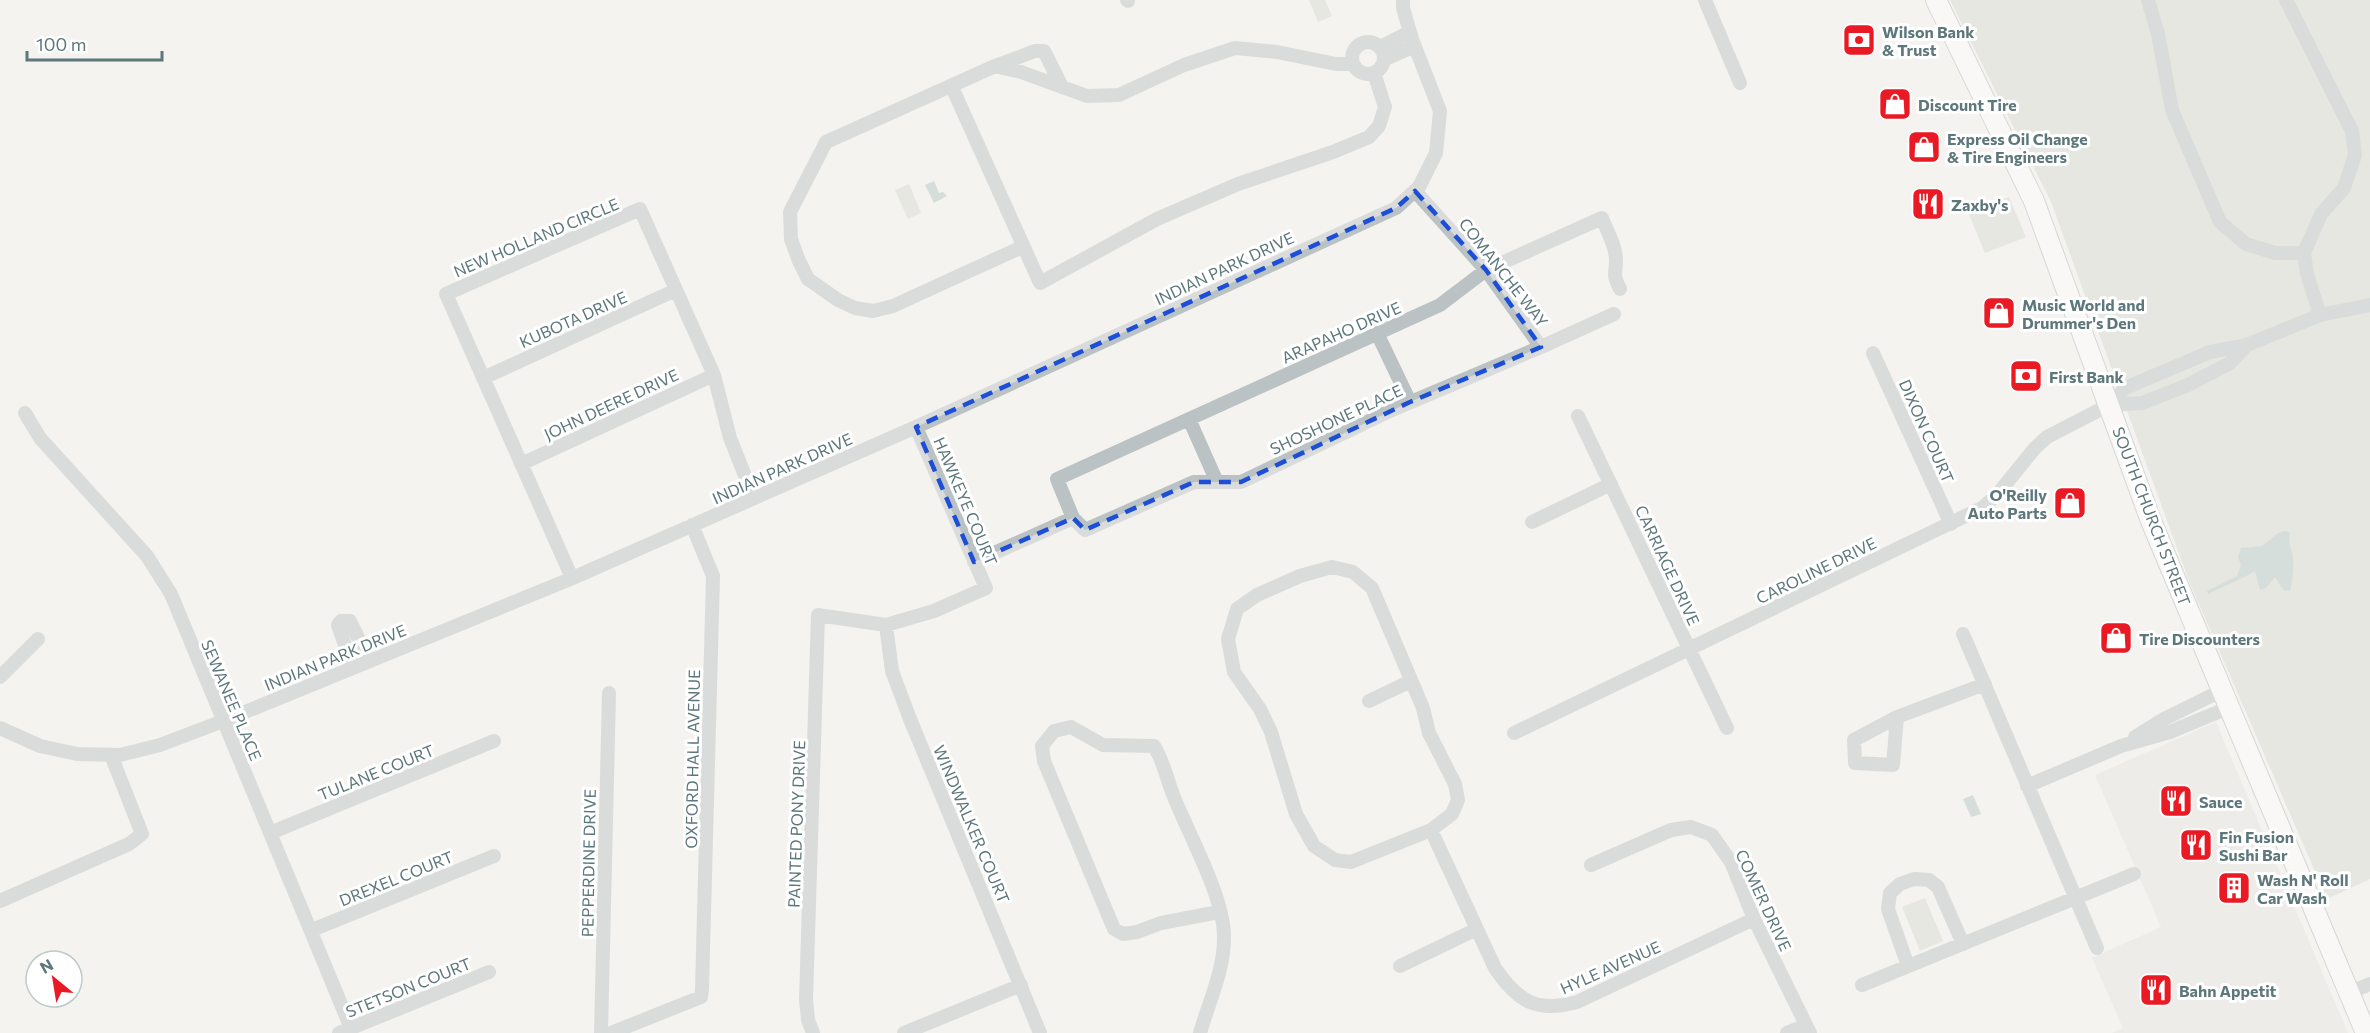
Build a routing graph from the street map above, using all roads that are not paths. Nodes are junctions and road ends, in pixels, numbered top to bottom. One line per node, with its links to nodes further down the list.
1 (1403, 0): 6 (street, INDIAN PARK DRIVE)
2 (1704, 0): 12 (street)
3 (1936, 0): 31 (highway, SOUTH CHURCH STREET)
4 (2148, 0): 17 (street)
5 (2286, 0): 17 (street)
6 (1410, 32): 7 (street, INDIAN PARK DRIVE); 8 (street)
7 (1415, 46): 8 (street); 15 (street, INDIAN PARK DRIVE)
8 (1382, 53): 9 (street); 11 (street)
9 (1353, 64): 11 (street); 14 (street)
10 (995, 66): 13 (street); 14 (street); 14 (street)
11 (1374, 73): 16 (street)
12 (1740, 83)
13 (952, 87): 16 (street); 16 (street)
14 (1062, 87)
15 (1414, 191): 18 (street, COMANCHE WAY); 35 (street, INDIAN PARK DRIVE)
16 (1022, 247)
17 (2304, 253): 23 (street)
18 (1486, 270): 19 (street, ARAPAHO DRIVE); 24 (street, ARAPAHO DRIVE); 26 (street, COMANCHE WAY)
19 (1620, 289)
20 (676, 290): 28 (street, NEW HOLLAND CIRCLE); 29 (street, KUBOTA DRIVE); 29 (street, NEW HOLLAND CIRCLE)
21 (2370, 305): 23 (street)
22 (1614, 314): 26 (street, SHOSHONE PLACE)
23 (2319, 315): 25 (street)
24 (1377, 333): 30 (street); 34 (street, ARAPAHO DRIVE)
25 (2247, 345): 31 (street); 31 (street)
26 (1541, 347): 30 (street, SHOSHONE PLACE)
27 (1873, 353): 42 (street, DIXON COURT)
28 (714, 375): 36 (street, JOHN DEERE DRIVE); 39 (street, NEW HOLLAND CIRCLE)
29 (483, 378): 36 (street, NEW HOLLAND CIRCLE)
30 (1410, 402): 37 (street, SHOSHONE PLACE)
31 (2109, 405): 42 (street, CAROLINE DRIVE); 56 (highway, SOUTH CHURCH STREET)
32 (25, 413): 59 (street, SEWANEE PLACE)
33 (1578, 416): 38 (street, CARRIAGE DRIVE)
34 (1189, 419): 37 (street); 40 (street, ARAPAHO DRIVE)
35 (916, 427): 39 (street, INDIAN PARK DRIVE); 44 (street, HAWKEYE COURT)
36 (521, 464): 45 (street, NEW HOLLAND CIRCLE)
37 (1217, 482): 40 (street, SHOSHONE PLACE)
38 (1611, 483): 41 (street); 49 (street, CARRIAGE DRIVE)
39 (754, 498): 43 (street, INDIAN PARK DRIVE)
40 (1073, 518): 44 (street)
41 (1532, 522)
42 (1951, 524): 49 (street, CAROLINE DRIVE)
43 (692, 525): 45 (street, INDIAN PARK DRIVE); 90 (street, OXFORD HALL AVENUE)
44 (974, 562): 46 (street, HAWKEYE COURT)
45 (572, 578): 50 (street, INDIAN PARK DRIVE)
46 (886, 625): 83 (street, WINDWALKER COURT); 91 (street, PAINTED PONY DRIVE)
47 (1963, 634): 54 (street)
48 (38, 639): 52 (street)
49 (1689, 650): 61 (street, CARRIAGE DRIVE); 62 (street, CAROLINE DRIVE)
50 (369, 661): 51 (street, INDIAN PARK DRIVE); 51 (street)
51 (352, 668): 59 (street, INDIAN PARK DRIVE)
52 (0, 677)
53 (1411, 681): 57 (street); 66 (street); 66 (street)
54 (1984, 684): 58 (street); 65 (street)
55 (609, 693): 89 (street, PEPPERDINE DRIVE)
56 (2226, 699): 65 (street); 85 (highway, SOUTH CHURCH STREET)
57 (1369, 701)
58 (1897, 717)
59 (223, 721): 64 (street, INDIAN PARK DRIVE); 67 (street, SEWANEE PLACE)
60 (0, 728): 64 (street, INDIAN PARK DRIVE)
61 (1727, 728)
62 (1514, 734)
63 (494, 741): 67 (street, TULANE COURT)
64 (111, 755): 72 (street)
65 (2027, 786): 71 (street)
66 (1431, 830): 76 (street, HYLE AVENUE)
67 (270, 833): 75 (street, SEWANEE PLACE)
68 (494, 856): 75 (street, DREXEL COURT)
69 (1591, 865): 74 (street, COMER DRIVE)
70 (2134, 874): 71 (street)
71 (2076, 898): 77 (street); 78 (street)
72 (0, 901)
73 (1219, 912): 73 (street); 88 (street)
74 (1754, 919): 76 (street, HYLE AVENUE); 86 (street, COMER DRIVE)
75 (312, 930): 87 (street, SEWANEE PLACE)
76 (1477, 930): 79 (street)
77 (1963, 944): 80 (street); 80 (street)
78 (2097, 948)
79 (1400, 966)
80 (1908, 966): 84 (street)
81 (489, 972): 87 (street, STETSON COURT)
82 (2370, 984): 85 (street)
83 (1021, 985): 92 (street); 93 (street, WINDWALKER COURT)
84 (1862, 985)
85 (2349, 993): 95 (highway, SOUTH CHURCH STREET)
86 (1808, 1029): 94 (street)
87 (348, 1032)
88 (1203, 1032)
89 (600, 1033)
90 (611, 1033)
91 (813, 1033)
92 (904, 1033)
93 (1040, 1033)
94 (1787, 1033)
95 (2366, 1033)

